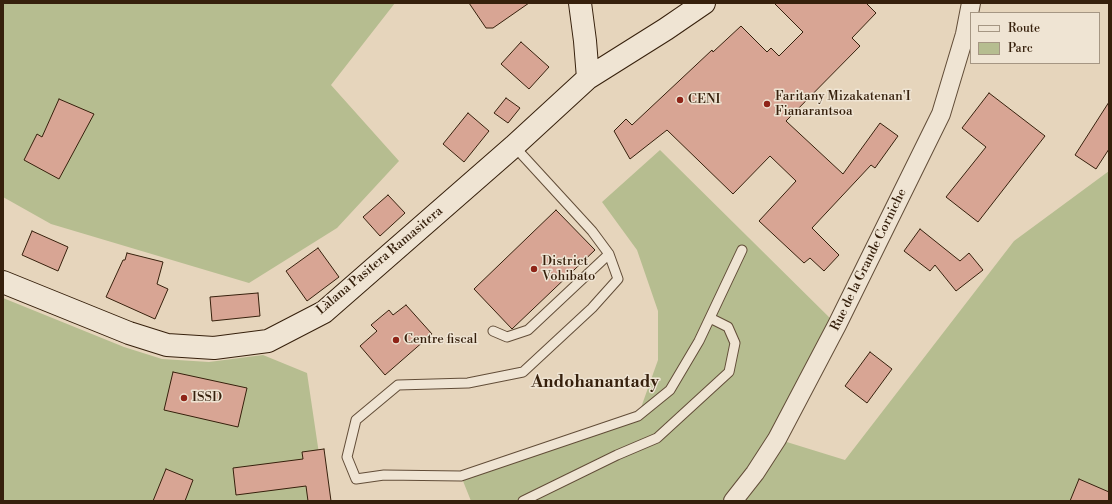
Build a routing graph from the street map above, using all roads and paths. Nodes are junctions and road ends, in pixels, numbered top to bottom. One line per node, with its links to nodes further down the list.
1 (580, 3): 4 (street)
2 (704, 3): 4 (street, Làlana Pasitera Ramasitera)
3 (971, 3): 12 (street, Rue de la Grande Corniche)
4 (588, 78): 5 (street, Làlana Pasitera Ramasitera)
5 (514, 146): 7 (lane); 8 (street, Làlana Pasitera Ramasitera)
6 (742, 250): 9 (lane)
7 (609, 254): 9 (lane); 10 (lane)
8 (3, 282)
9 (710, 318): 11 (lane)
10 (492, 331)
11 (523, 501)
12 (733, 501)

